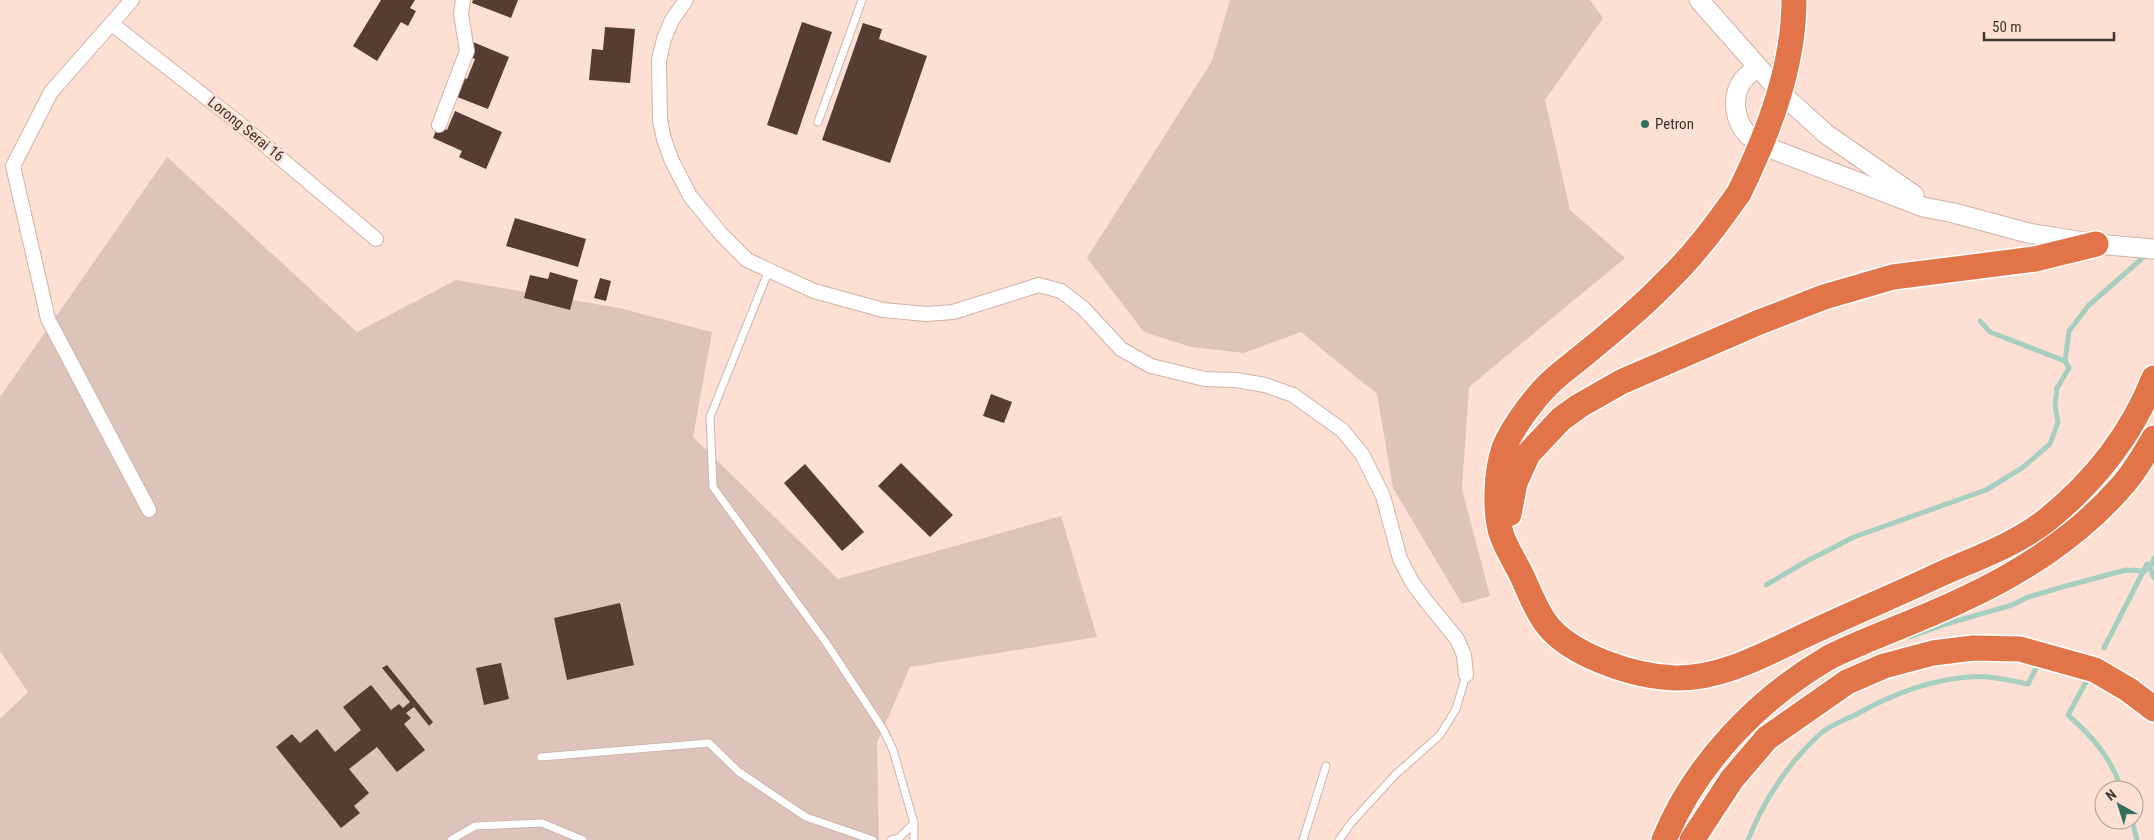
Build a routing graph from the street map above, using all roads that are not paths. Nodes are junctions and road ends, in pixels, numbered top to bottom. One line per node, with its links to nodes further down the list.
1 (132, 0): 7 (street)
2 (463, 0): 10 (street)
3 (686, 0): 15 (street)
4 (862, 0): 9 (lane)
5 (1699, 0): 8 (main road)
6 (1794, 0): 19 (highway, bridge)
7 (112, 24): 12 (street, Lorong Serai 16); 18 (street)
8 (1758, 67): 11 (main road); 11 (main road)
9 (818, 122)
10 (439, 125)
11 (1954, 213): 13 (main road)
12 (376, 239)
13 (2096, 244): 14 (main road); 19 (highway)
14 (2154, 250)
15 (769, 270): 20 (street); 24 (lane)
16 (2154, 378): 19 (highway)
17 (2154, 438): 32 (highway)
18 (149, 510)
19 (1502, 535)
20 (1466, 675): 31 (lane)
21 (2154, 709): 33 (highway)
22 (541, 757): 27 (lane)
23 (1326, 766): 30 (lane)
24 (914, 823): 28 (lane); 29 (lane)
25 (451, 840): 26 (lane)
26 (583, 840)
27 (873, 840)
28 (891, 840)
29 (914, 840)
30 (1303, 840)
31 (1339, 840)
32 (1664, 840)
33 (1692, 840)

